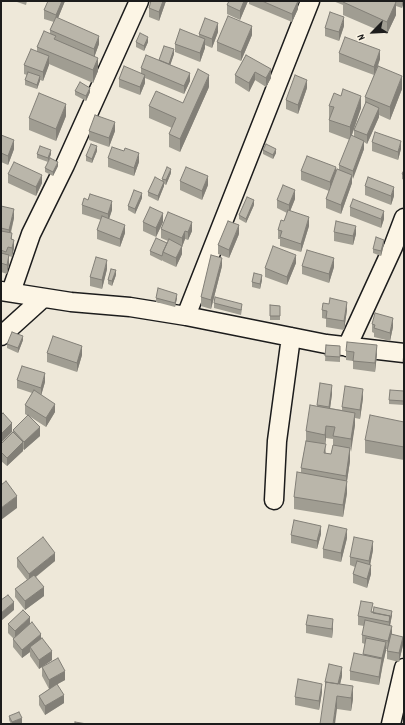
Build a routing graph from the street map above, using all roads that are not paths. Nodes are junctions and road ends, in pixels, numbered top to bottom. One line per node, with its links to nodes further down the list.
1 (139, 1): 4 (street)
2 (310, 1): 6 (street)
3 (404, 218): 9 (street)
4 (6, 291): 5 (street)
5 (43, 298): 6 (street); 7 (street)
6 (186, 316): 8 (street)
7 (1, 336)
8 (291, 337): 9 (street); 11 (street)
9 (347, 347): 10 (street)
10 (404, 353)
11 (274, 500)
12 (404, 668): 13 (street)
13 (391, 724)

